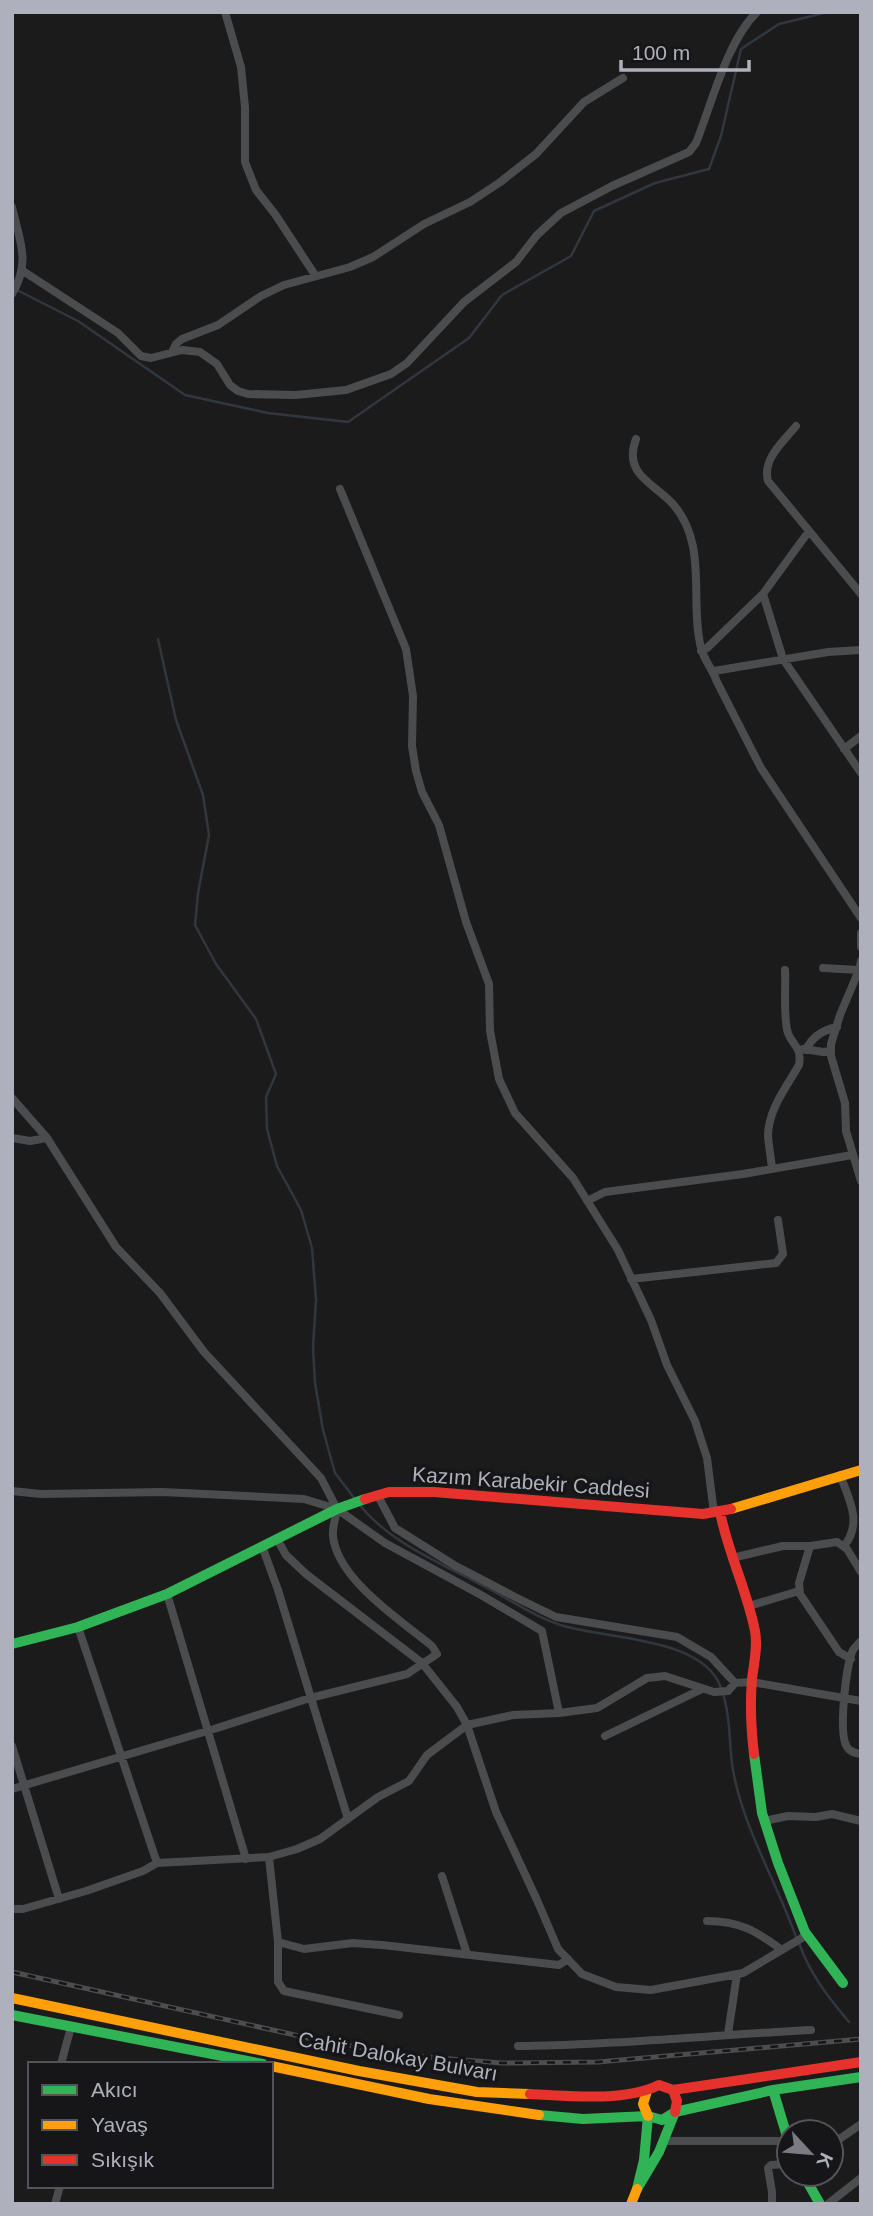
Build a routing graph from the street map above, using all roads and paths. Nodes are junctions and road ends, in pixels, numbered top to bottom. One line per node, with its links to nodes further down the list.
1 (225, 12): 6 (street)
2 (757, 12): 8 (street)
3 (624, 78): 6 (street)
4 (12, 207): 5 (street)
5 (23, 271): 7 (street); 8 (street)
6 (315, 275): 8 (street)
7 (12, 294)
8 (172, 352)
9 (796, 426): 12 (street)
10 (636, 439): 16 (street)
11 (340, 489): 38 (street)
12 (809, 531): 13 (street); 14 (street)
13 (763, 594): 16 (street); 17 (street)
14 (861, 594)
15 (861, 650): 17 (street)
16 (701, 651): 18 (street)
17 (783, 659): 18 (street); 20 (street)
18 (714, 671): 22 (street)
19 (861, 736): 20 (street)
20 (845, 750): 21 (street)
21 (861, 773)
22 (861, 918)
23 (861, 933): 24 (street)
24 (861, 947)
25 (861, 961): 28 (street)
26 (823, 968): 28 (street)
27 (785, 970): 30 (street)
28 (859, 970): 29 (street)
29 (837, 1027): 30 (street); 31 (street)
30 (802, 1049): 31 (street); 36 (street)
31 (831, 1051): 35 (street)
32 (12, 1098): 34 (street)
33 (12, 1138): 34 (street)
34 (47, 1138): 45 (street)
35 (852, 1155): 36 (street); 37 (street)
36 (772, 1169): 38 (street)
37 (861, 1181)
38 (587, 1201): 40 (street)
39 (778, 1220): 40 (street)
40 (631, 1279): 46 (street)
41 (861, 1470): 42 (main road, Kazım Karabekir Caddesi)
42 (840, 1475): 46 (main road, Kazım Karabekir Caddesi); 50 (street)
43 (12, 1490): 45 (street)
44 (378, 1496): 45 (main road, Kazım Karabekir Caddesi); 46 (main road, Kazım Karabekir Caddesi); 62 (street)
45 (337, 1509): 47 (main road, Kazım Karabekir Caddesi); 60 (street); 67 (street)
46 (717, 1512): 51 (main road)
47 (277, 1539): 48 (main road, Kazım Karabekir Caddesi); 60 (street)
48 (262, 1546): 54 (main road, Kazım Karabekir Caddesi); 64 (street)
49 (810, 1546): 50 (street); 51 (street); 53 (street)
50 (844, 1546): 52 (street)
51 (732, 1558): 55 (main road)
52 (861, 1572)
53 (799, 1591): 55 (street); 59 (street)
54 (167, 1594): 56 (main road, Kazım Karabekir Caddesi); 69 (street)
55 (749, 1606): 61 (main road)
56 (78, 1627): 58 (main road, Kazım Karabekir Caddesi); 73 (street)
57 (861, 1642): 59 (street)
58 (12, 1644)
59 (851, 1659): 65 (street)
60 (422, 1664): 64 (street); 68 (street)
61 (752, 1682): 62 (street); 65 (street); 77 (main road)
62 (735, 1684): 63 (street)
63 (702, 1689): 67 (street); 70 (street)
64 (310, 1698): 69 (street); 76 (street)
65 (843, 1698): 66 (street); 72 (street)
66 (861, 1701)
67 (559, 1713): 68 (street)
68 (467, 1725): 76 (street); 90 (street)
69 (207, 1731): 73 (street); 80 (street)
70 (606, 1736)
71 (12, 1746): 74 (street)
72 (861, 1754)
73 (120, 1757): 74 (street); 81 (street)
74 (25, 1785): 75 (street); 83 (street)
75 (12, 1789)
76 (348, 1819): 79 (street)
77 (764, 1821): 78 (street); 86 (main road)
78 (861, 1821)
79 (269, 1857): 80 (street); 87 (street)
80 (246, 1859): 81 (street)
81 (157, 1863): 83 (street)
82 (442, 1876): 89 (street)
83 (59, 1899): 84 (street)
84 (12, 1909)
85 (707, 1921): 88 (street)
86 (804, 1937): 88 (street); 92 (main road)
87 (278, 1942): 89 (street); 95 (street)
88 (782, 1950): 91 (street)
89 (467, 1954): 90 (street)
90 (568, 1959): 91 (street)
91 (737, 1974): 98 (street)
92 (843, 1983)
93 (12, 1998): 107 (main road, Cahit Dalokay Bulvarı)
94 (12, 2015): 96 (main road)
95 (399, 2015)
96 (71, 2027): 100 (street); 101 (main road)
97 (811, 2030): 98 (street)
98 (728, 2034): 99 (street)
99 (518, 2046)
100 (62, 2062)
101 (252, 2062)
102 (861, 2062): 105 (main road, Cahit Dalokay Bulvarı)
103 (273, 2066): 109 (main road, Cahit Dalokay Bulvarı)
104 (861, 2077): 106 (main road, Cahit Dalokay Bulvarı)
105 (673, 2090): 107 (main road, Cahit Dalokay Bulvarı); 108 (main road)
106 (773, 2090): 108 (main road, Cahit Dalokay Bulvarı); 110 (main road)
107 (647, 2091): 109 (main road)
108 (675, 2112): 109 (main road, Cahit Dalokay Bulvarı); 113 (main road)
109 (648, 2116): 118 (main road)
110 (781, 2118)
111 (861, 2124): 112 (street)
112 (845, 2135)
113 (664, 2141): 114 (street); 118 (main road)
114 (775, 2142)
115 (775, 2165): 120 (street)
116 (861, 2178): 122 (street)
117 (811, 2188): 121 (main road)
118 (637, 2189): 119 (main road)
119 (631, 2204)
120 (772, 2204)
121 (820, 2204)
122 (828, 2204)

